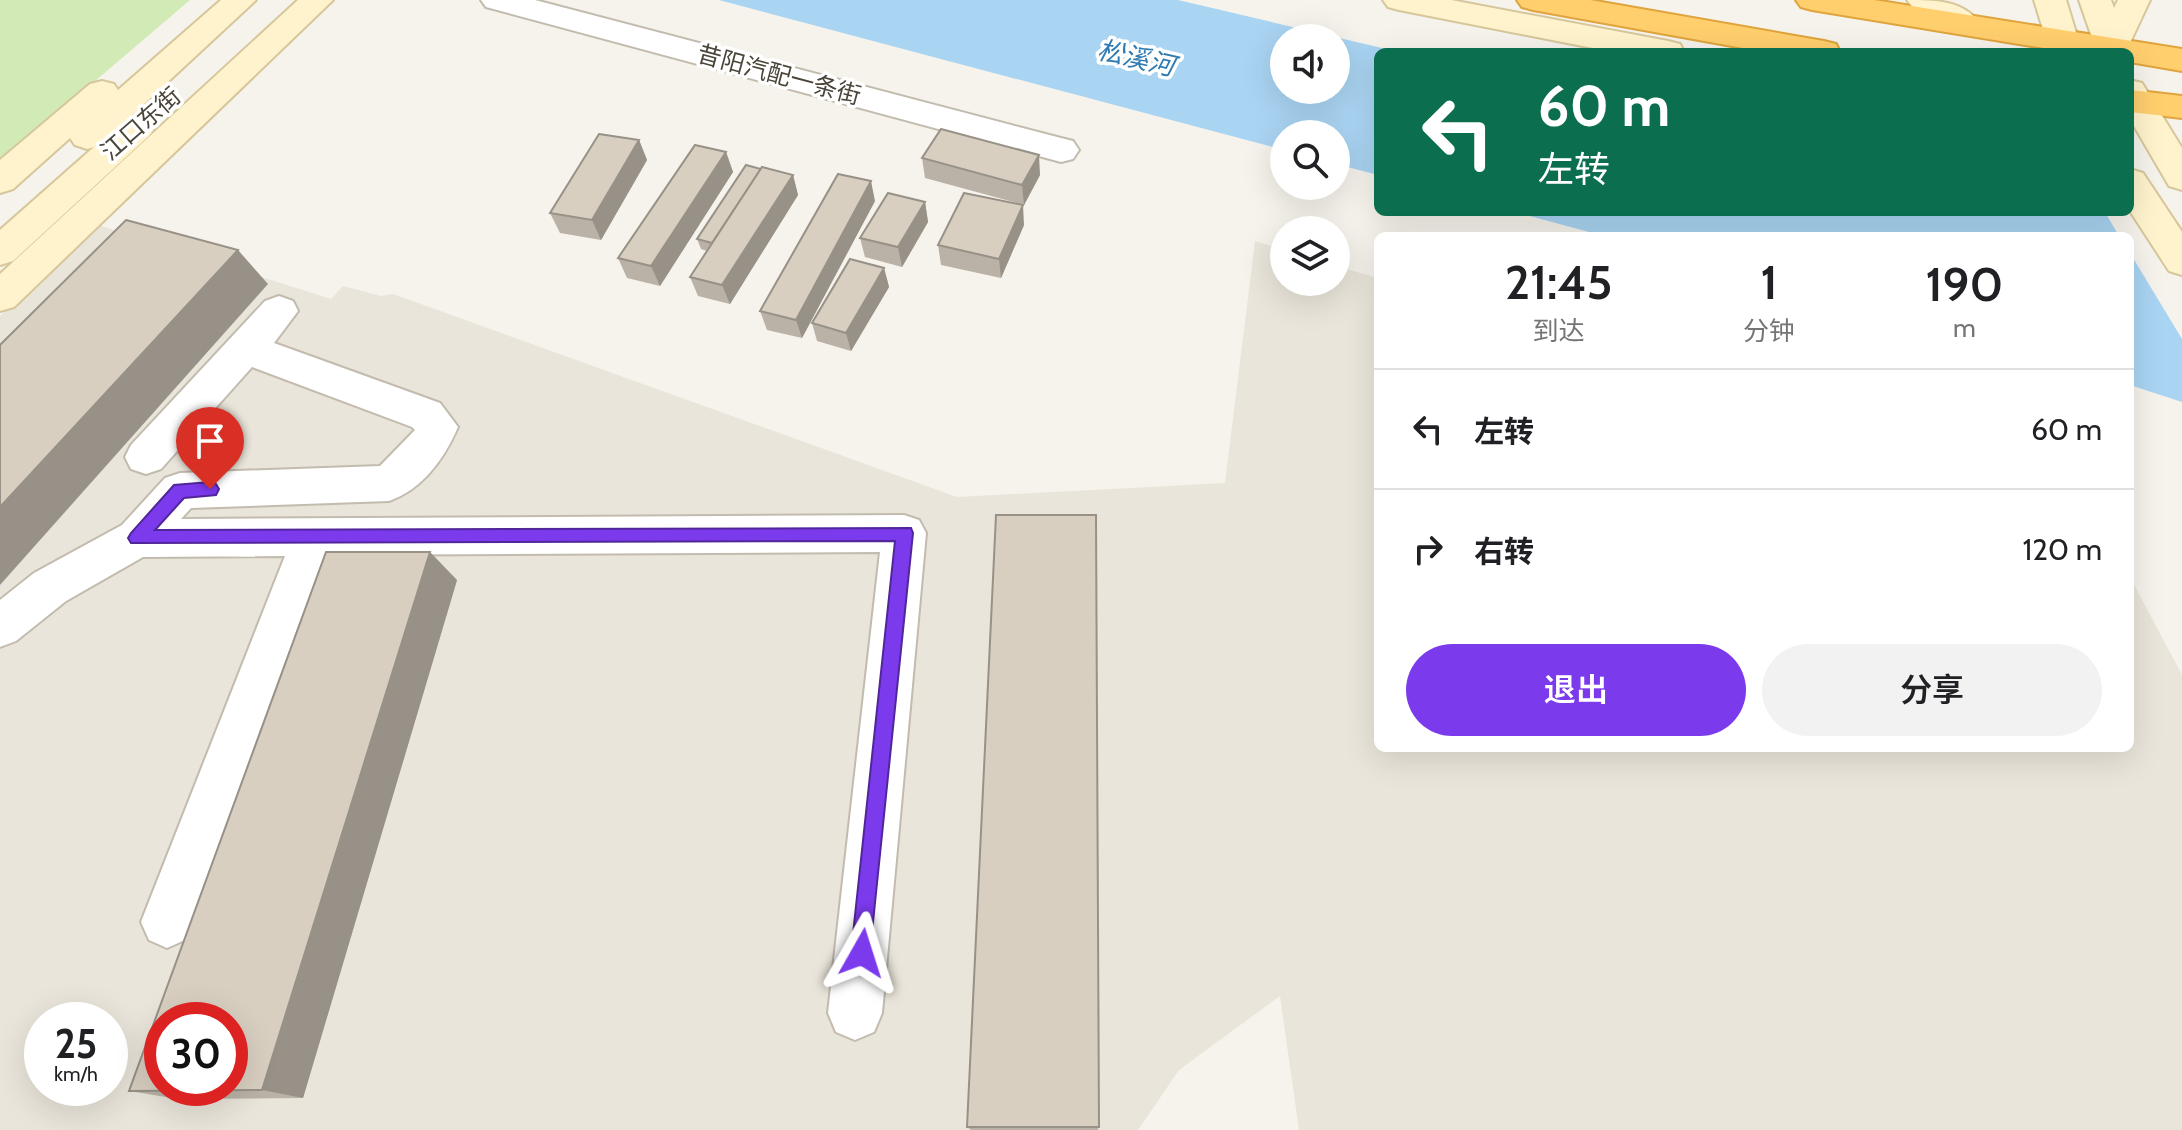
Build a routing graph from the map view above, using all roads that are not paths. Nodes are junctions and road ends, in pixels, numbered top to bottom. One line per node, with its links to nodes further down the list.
1 (210, 0): 29 (main road)
2 (240, 0): 29 (main road, 江口东街)
3 (283, 0): 29 (main road, 江口东街)
4 (317, 0): 30 (main road)
5 (497, 0): 26 (street, 昔阳汽配一条街)
6 (1399, 0): 16 (main road)
7 (1533, 0): 17 (highway)
8 (1812, 0): 14 (highway)
9 (1923, 0): 14 (main road)
10 (2026, 0): 15 (main road)
11 (2050, 0): 15 (main road)
12 (2095, 0): 19 (main road)
13 (2134, 0): 20 (main road)
14 (1964, 24): 15 (highway)
15 (2064, 46): 18 (highway)
16 (1647, 48)
17 (1802, 48)
18 (2088, 48)
19 (2111, 48)
20 (2113, 48)
21 (2134, 53): 22 (highway)
22 (2182, 60)
23 (2134, 98): 25 (highway)
24 (2134, 101): 27 (main road)
25 (2182, 107)
26 (1061, 150)
27 (2178, 172)
28 (2134, 188): 32 (main road)
29 (12, 201): 30 (main road); 31 (main road, 江口东街)
30 (85, 216): 33 (main road)
31 (0, 251)
32 (2182, 261)
33 (0, 297)
34 (279, 311): 35 (street)
35 (245, 348): 36 (street); 38 (street)
36 (146, 457)
37 (314, 537): 38 (street); 40 (street); 41 (street)
38 (137, 538): 39 (street)
39 (0, 627)
40 (167, 922)
41 (855, 1013)

